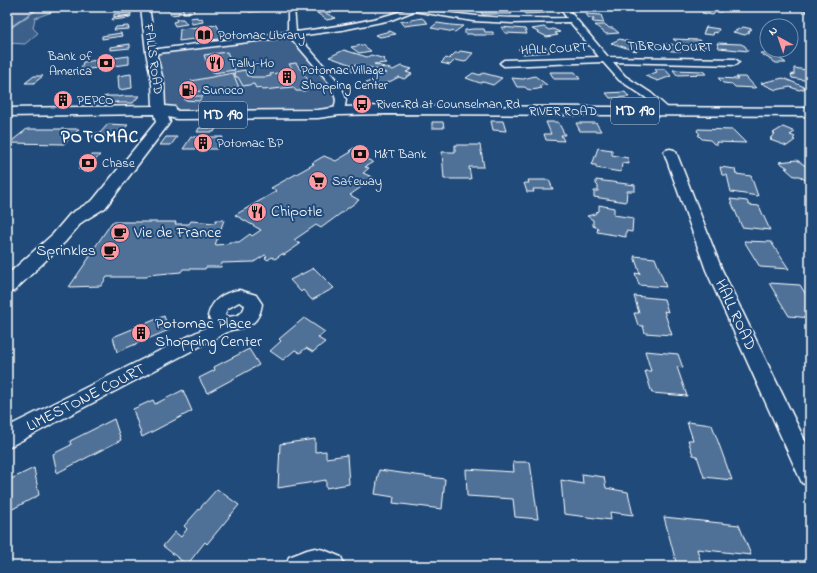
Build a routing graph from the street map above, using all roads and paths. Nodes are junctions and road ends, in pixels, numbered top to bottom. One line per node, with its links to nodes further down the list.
1 (145, 7): 9 (main road, FALLS ROAD)
2 (291, 7): 8 (street)
3 (562, 7): 7 (street)
4 (802, 7): 6 (street)
5 (416, 8): 7 (street); 8 (street)
6 (810, 11)
7 (572, 20): 10 (street)
8 (293, 35): 9 (street); 13 (street)
9 (151, 52): 14 (main road, FALLS ROAD)
10 (605, 59): 11 (street, TIBRON COURT); 12 (street, HALL COURT); 15 (street)
11 (735, 62)
12 (504, 64)
13 (340, 110): 14 (main road, RIVER ROAD / MD 190); 15 (main road, RIVER ROAD / MD 190)
14 (159, 111): 16 (main road, RIVER ROAD / MD 190); 19 (main road, FALLS ROAD)
15 (665, 111): 17 (main road, RIVER ROAD / MD 190)
16 (7, 112)
17 (810, 112)
18 (670, 152): 22 (street, HALL ROAD)
19 (7, 286)
20 (228, 324): 21 (street, LIMESTONE COURT)
21 (7, 438)
22 (810, 475)
23 (298, 566): 24 (street)
24 (332, 566)

